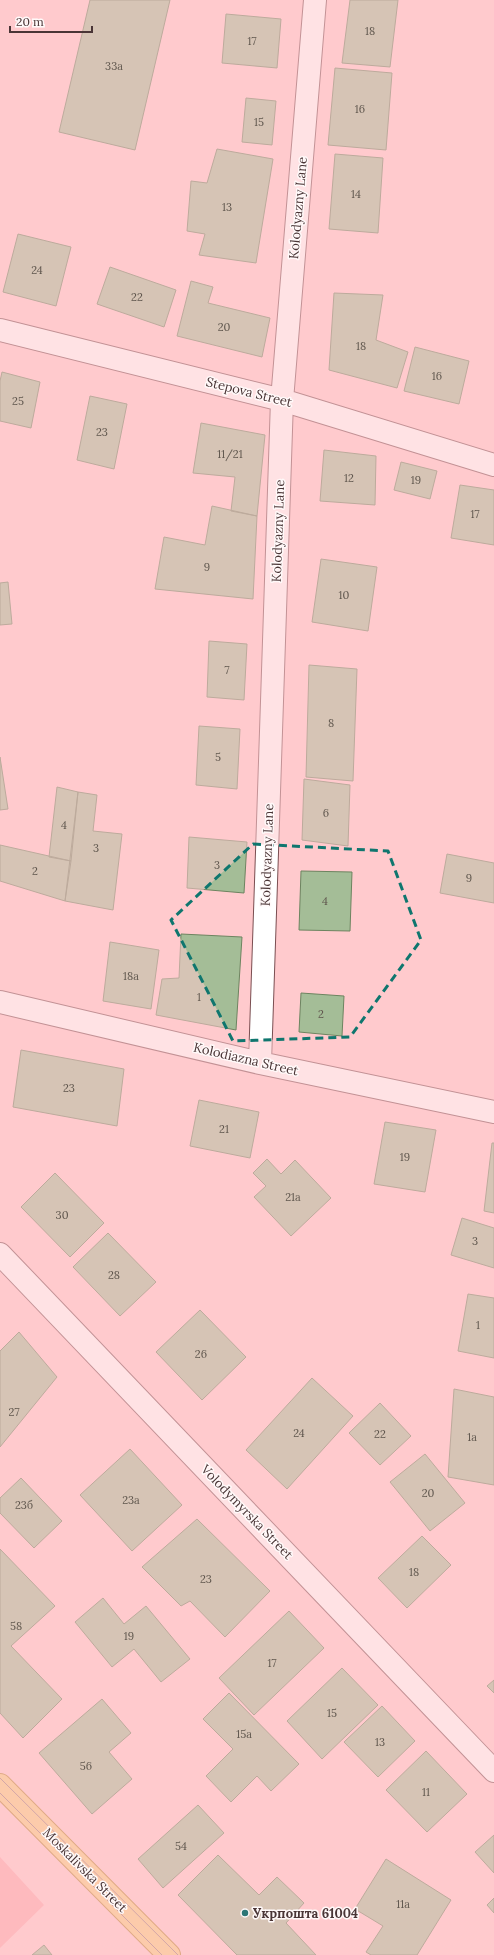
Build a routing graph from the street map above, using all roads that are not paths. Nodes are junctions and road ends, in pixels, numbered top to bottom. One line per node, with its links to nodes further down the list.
1 (315, 0): 3 (street, Kolodyazny Lane)
2 (0, 330): 3 (street, Stepova Street)
3 (282, 400): 4 (street, Stepova Street); 6 (street, Kolodyazny Lane)
4 (494, 465)
5 (0, 1002): 6 (street, Kolodiazna Street)
6 (260, 1063): 7 (street, Kolodiazna Street)
7 (494, 1112)
8 (0, 1254): 9 (street, Volodymyrska Street)
9 (494, 1771)
10 (0, 1785): 11 (main road, Moskalivska Street)
11 (170, 1955)

